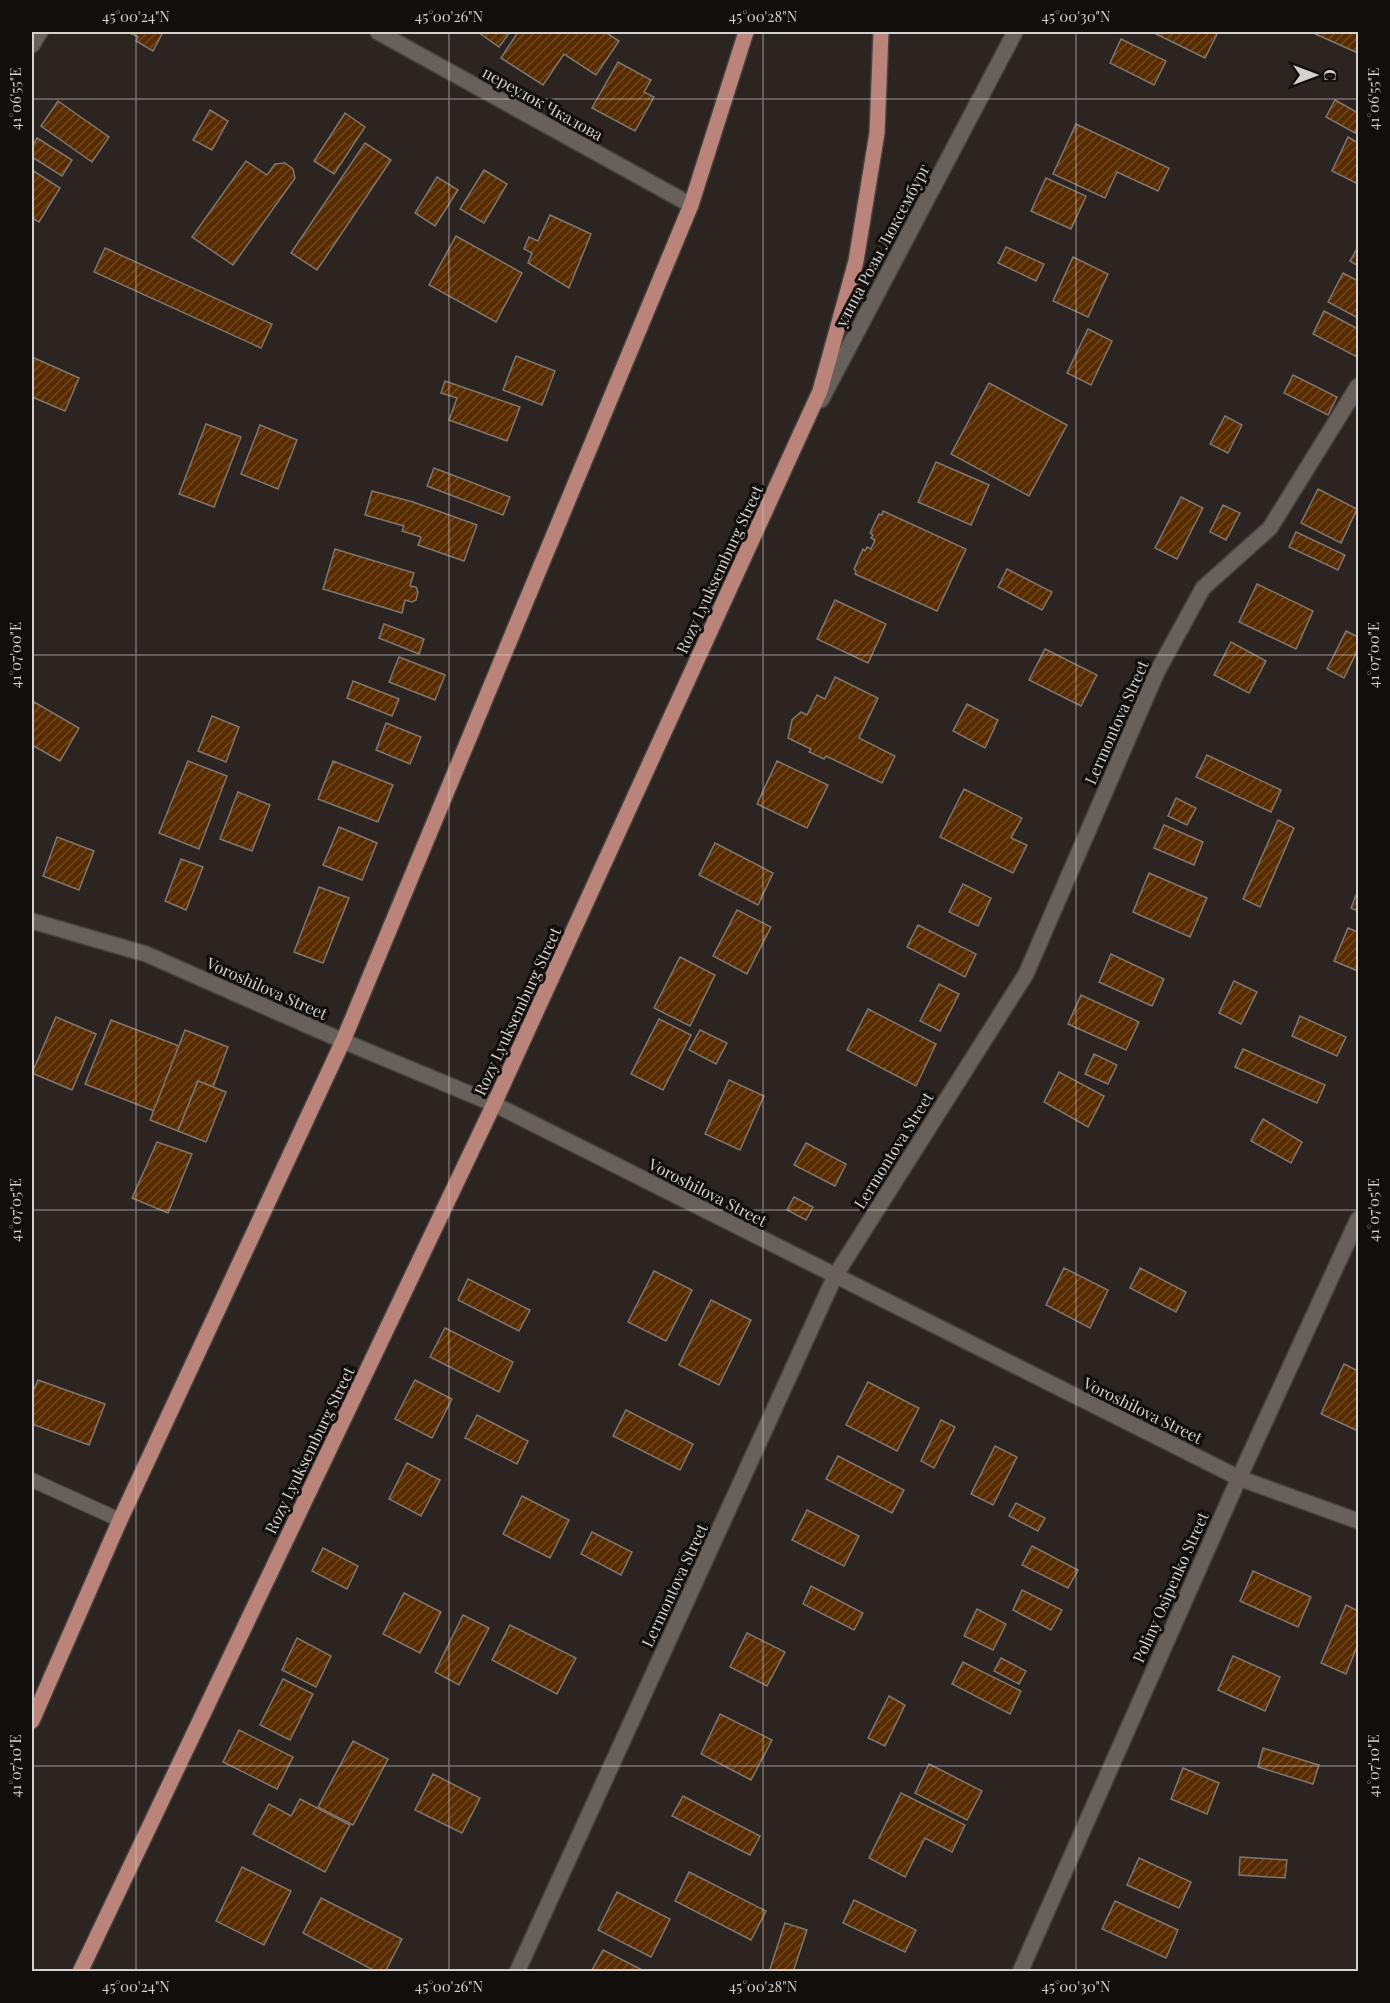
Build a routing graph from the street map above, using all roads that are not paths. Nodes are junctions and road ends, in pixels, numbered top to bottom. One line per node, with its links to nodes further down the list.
1 (40, 32): 6 (street)
2 (378, 32): 7 (street, переулок Чкалова)
3 (746, 32): 7 (main road)
4 (881, 32): 9 (main road, Rozy Lyuksemburg Street)
5 (1015, 32): 9 (street, улица Розы Люксембург)
6 (32, 45)
7 (691, 206): 11 (main road)
8 (1359, 386): 14 (street, Lermontova Street)
9 (781, 476): 12 (main road, Rozy Lyuksemburg Street)
10 (32, 921): 11 (street, Voroshilova Street)
11 (343, 1041): 12 (street, Voroshilova Street); 17 (main road)
12 (494, 1104): 14 (street, Voroshilova Street); 20 (main road, Rozy Lyuksemburg Street)
13 (1359, 1219): 15 (street, Poliny Osipenko Street)
14 (835, 1276): 15 (street, Voroshilova Street); 21 (street, Lermontova Street)
15 (1239, 1478): 18 (street, Voroshilova Street); 22 (street, Poliny Osipenko Street)
16 (32, 1480): 17 (lane)
17 (120, 1520): 19 (main road)
18 (1359, 1521)
19 (32, 1721)
20 (80, 1971)
21 (517, 1971)
22 (1020, 1971)

